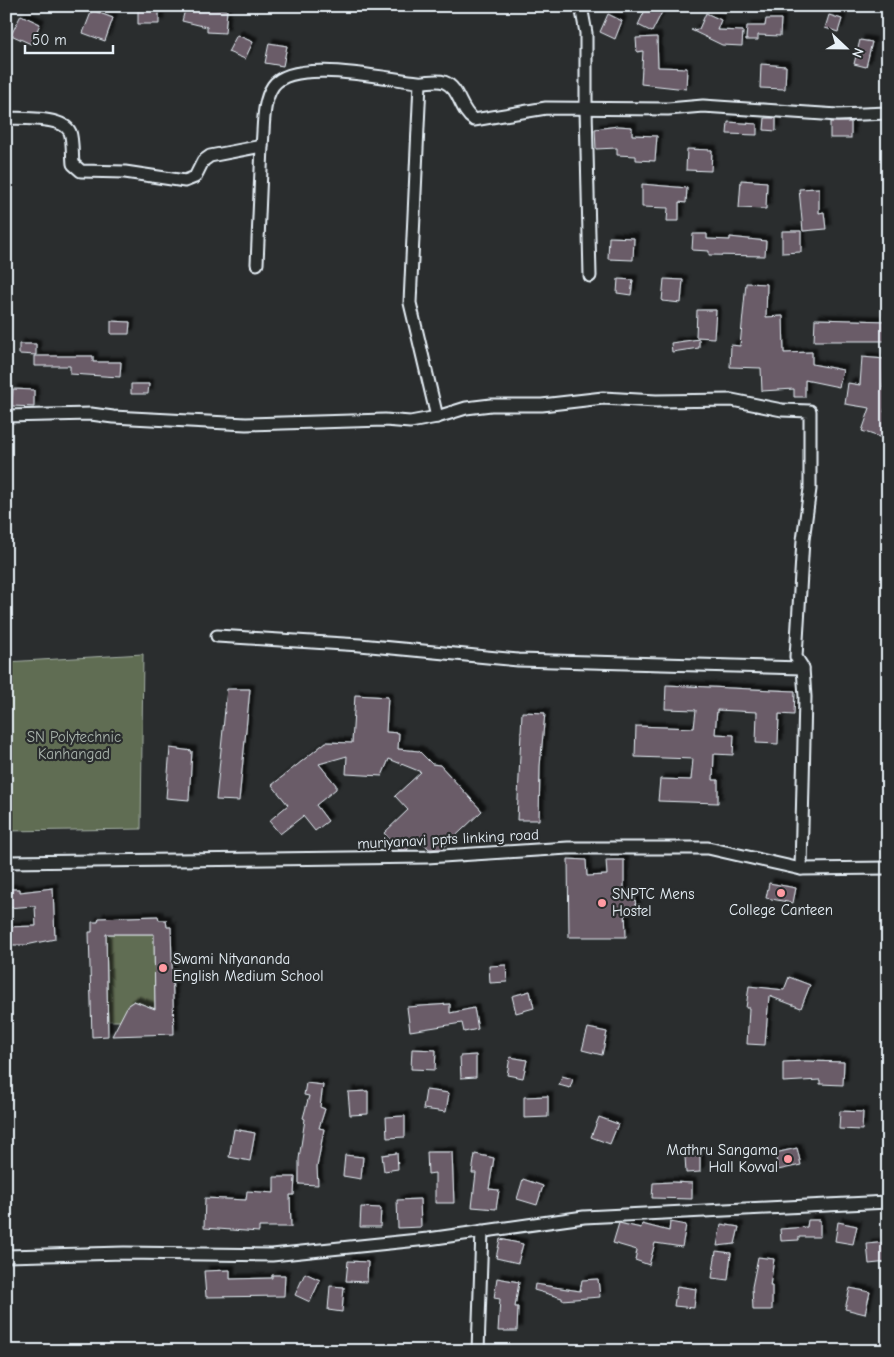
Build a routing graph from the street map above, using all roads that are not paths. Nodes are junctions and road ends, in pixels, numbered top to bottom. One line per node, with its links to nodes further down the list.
1 (581, 6): 3 (street)
2 (420, 83): 3 (street); 6 (street); 10 (street)
3 (586, 109): 4 (street); 8 (street)
4 (888, 113)
5 (6, 118): 6 (street)
6 (262, 146): 7 (street)
7 (258, 264)
8 (590, 276)
9 (6, 416): 10 (street)
10 (437, 417): 12 (street)
11 (217, 636): 12 (street)
12 (803, 668): 15 (street)
13 (6, 862): 15 (street, muriyanavi ppts linking road)
14 (888, 868): 15 (street, muriyanavi ppts linking road)
15 (801, 869)
16 (888, 1202): 17 (street)
17 (482, 1231): 18 (street); 19 (street)
18 (6, 1256)
19 (479, 1348)

